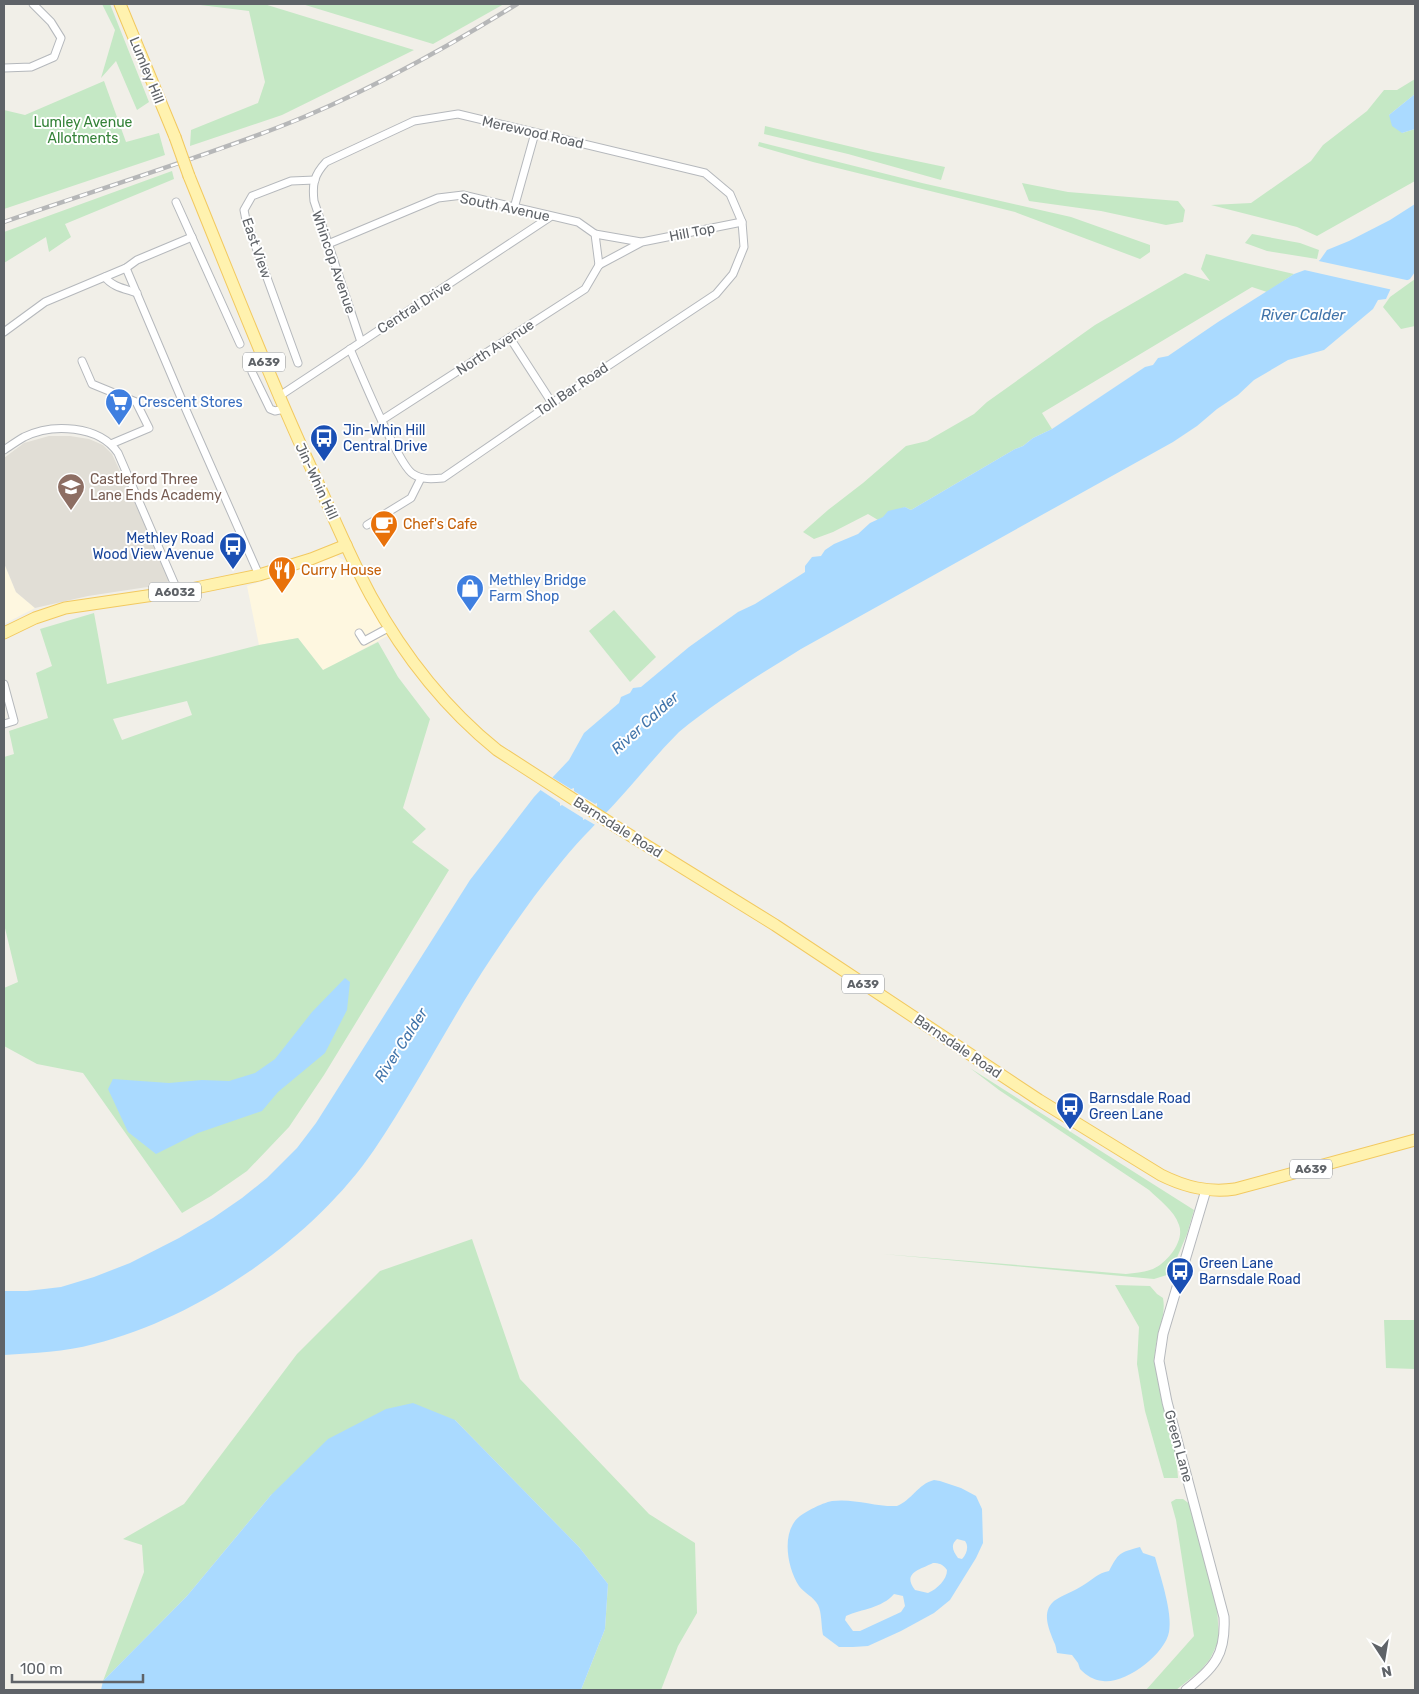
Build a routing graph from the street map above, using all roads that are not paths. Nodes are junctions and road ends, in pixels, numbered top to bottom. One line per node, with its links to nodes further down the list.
1 (33, 4): 3 (street)
2 (120, 4): 5 (main road, Lumley Hill / A639)
3 (4, 68)
4 (535, 133): 6 (street, Merewood Road); 8 (street); 10 (street, Merewood Road)
5 (174, 137): 27 (main road, Jin-Whin Hill / A639, bridge)
6 (315, 180): 14 (street, Whincop Avenue); 25 (street, East View)
7 (176, 202): 12 (street)
8 (514, 208): 9 (street, South Avenue); 14 (street, South Avenue)
9 (550, 217): 11 (street, South Avenue); 21 (street, Central Drive)
10 (742, 222): 13 (street, Hill Top); 28 (street, Toll Bar Road)
11 (595, 234): 13 (street, Hill Top); 15 (street)
12 (192, 237): 16 (street); 22 (street)
13 (642, 242): 15 (street, Hill Top)
14 (328, 244): 21 (street, Whincop Avenue)
15 (599, 265): 20 (street, North Avenue)
16 (126, 268): 17 (street); 18 (street)
17 (105, 277): 18 (street); 19 (street)
18 (137, 293): 36 (street)
19 (4, 332)
20 (510, 338): 28 (street); 30 (street, North Avenue)
21 (361, 342): 23 (street, Central Drive)
22 (240, 344)
23 (350, 349): 27 (street, Central Drive); 30 (street)
24 (82, 361): 31 (street)
25 (298, 363)
26 (252, 372): 29 (street)
27 (278, 397): 29 (main road, Jin-Whin Hill / A639)
28 (552, 403): 33 (street, Toll Bar Road)
29 (284, 410): 35 (main road, Jin-Whin Hill / A639)
30 (382, 420): 33 (street)
31 (111, 444): 32 (street); 37 (street)
32 (4, 450)
33 (421, 478): 34 (street)
34 (367, 525)
35 (346, 545): 36 (main road, A6032); 38 (main road, Jin-Whin Hill / A639)
36 (259, 575): 37 (main road, A6032)
37 (178, 592): 40 (main road, A6032)
38 (390, 627): 39 (street); 43 (main road, Jin-Whin Hill / A639)
39 (359, 633)
40 (4, 634)
41 (4, 684): 42 (street)
42 (4, 724)
43 (534, 775): 45 (main road, Barnsdale Road / A639)
44 (1415, 1140): 45 (main road, Barnsdale Road / A639)
45 (1206, 1190): 46 (street, Green Lane)
46 (1186, 1690)

